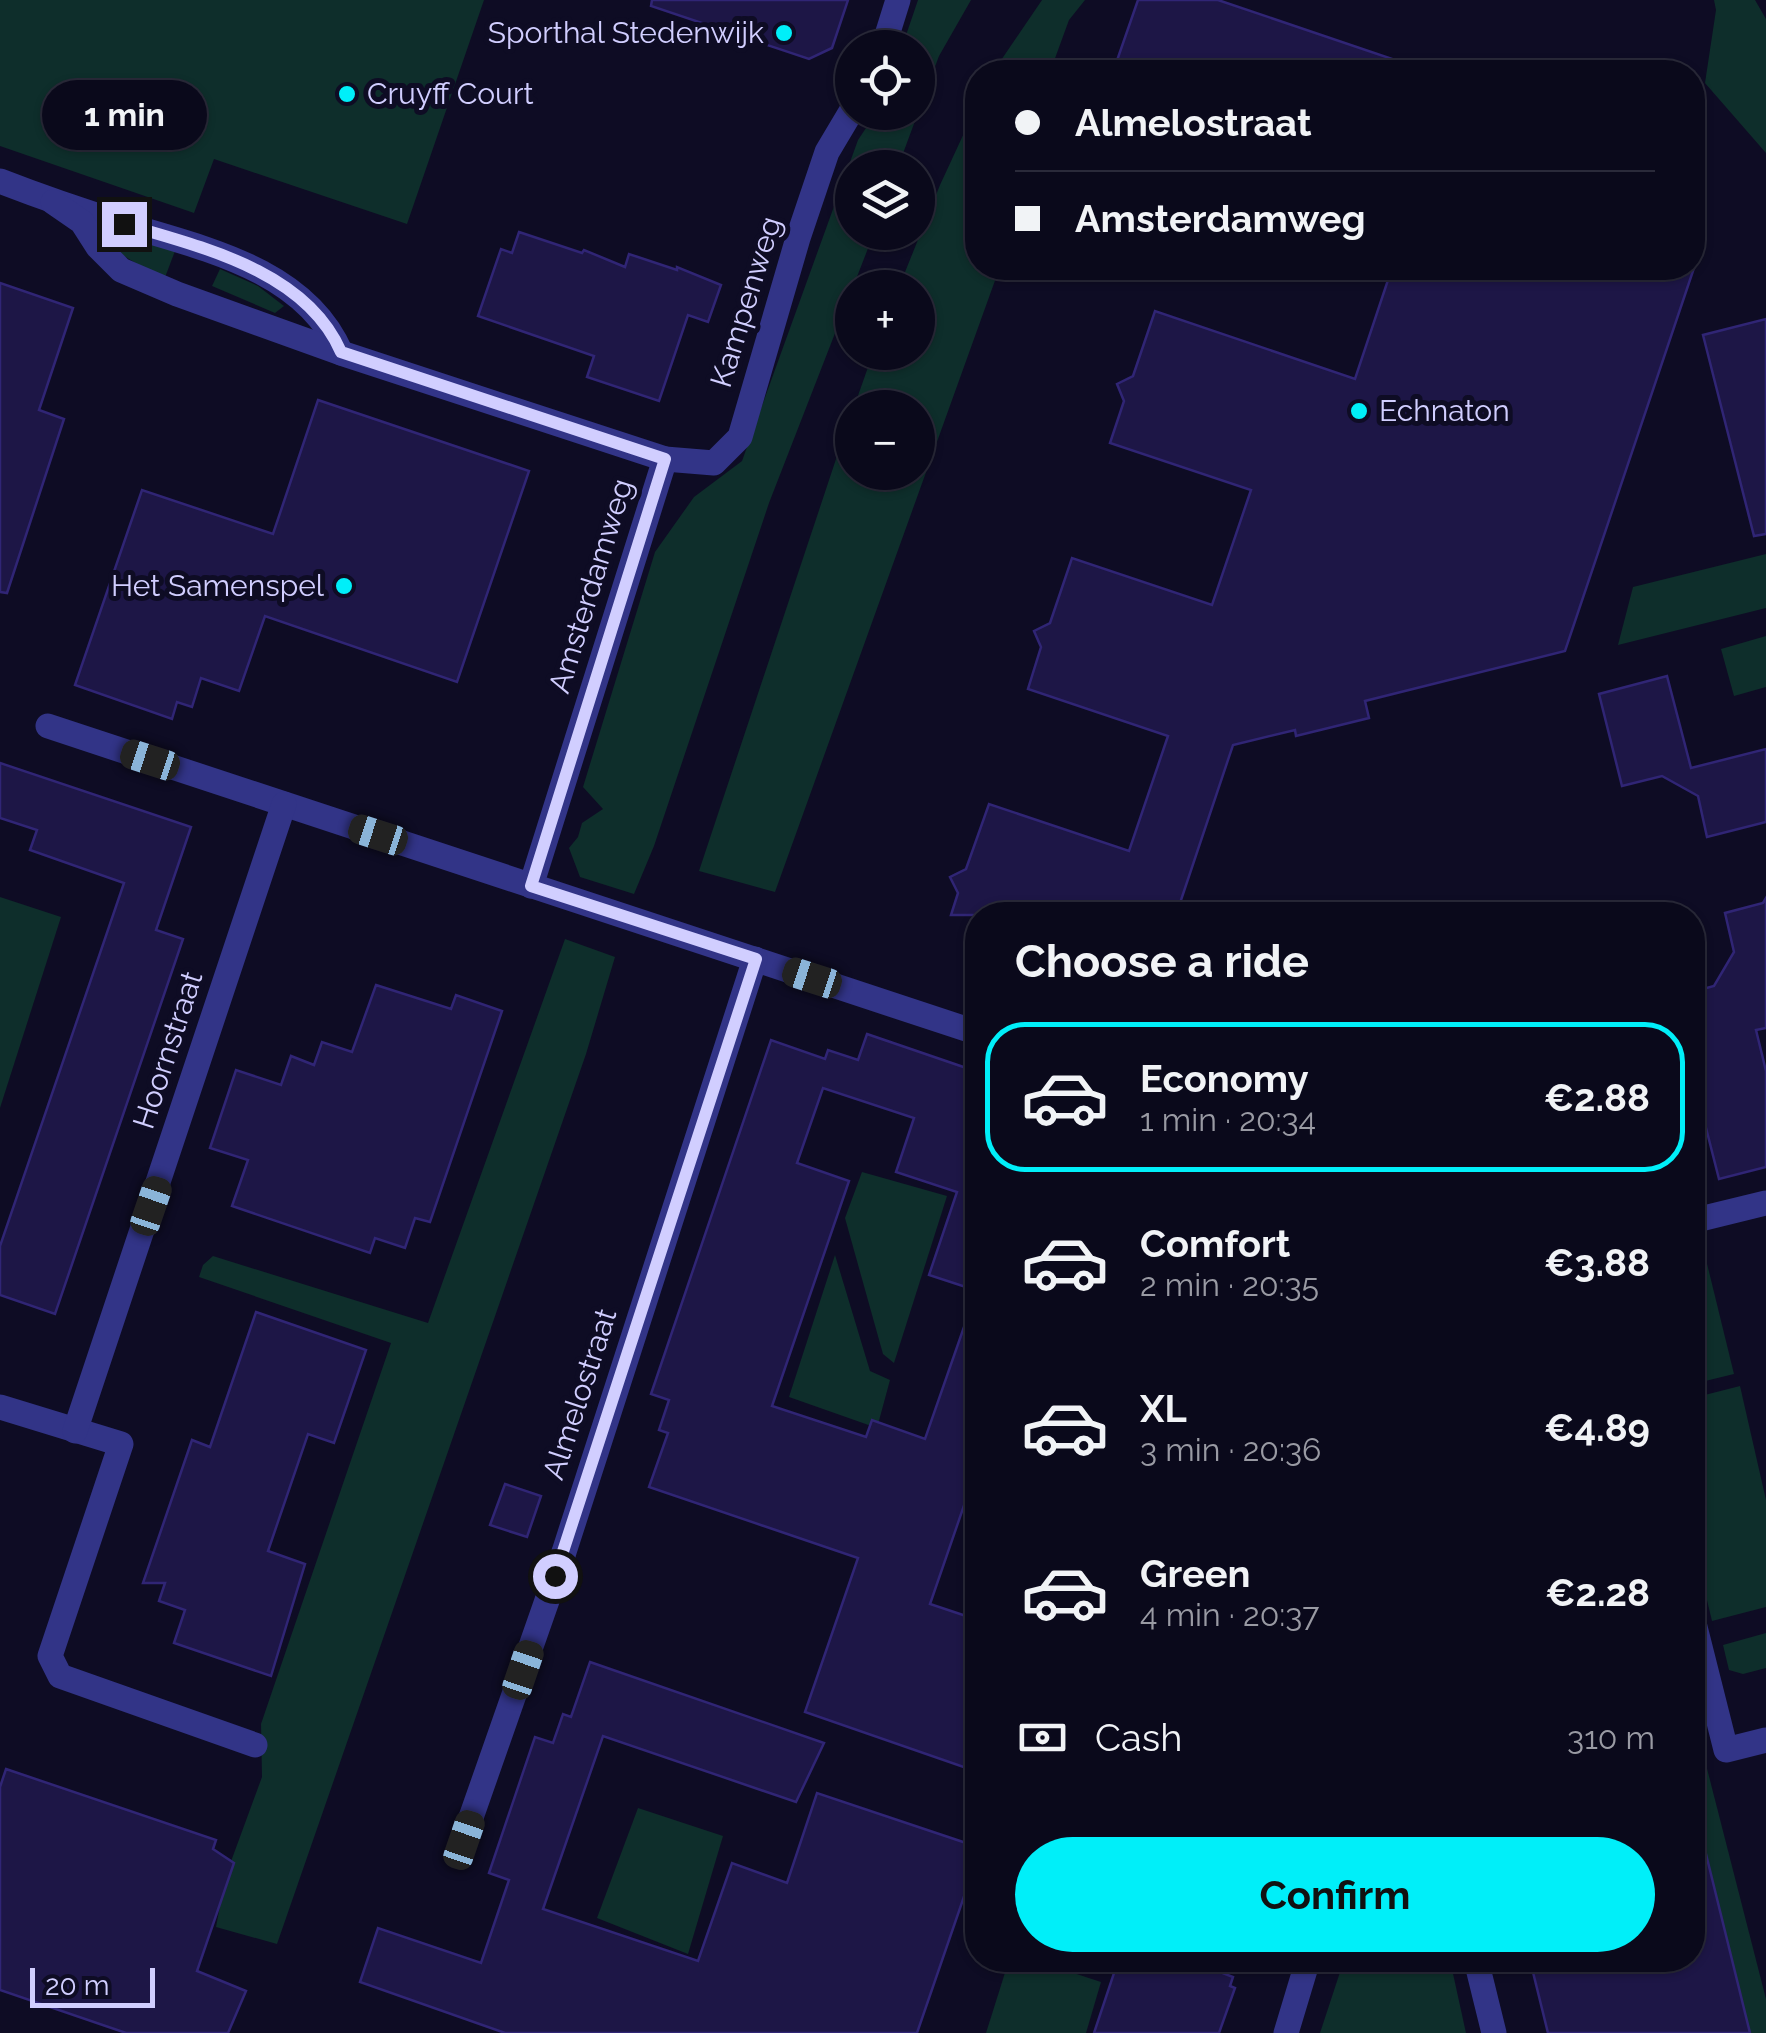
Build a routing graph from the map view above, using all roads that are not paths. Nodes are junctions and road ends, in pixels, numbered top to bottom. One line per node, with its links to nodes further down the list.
1 (898, 0): 2 (street)
2 (889, 30)
3 (840, 130): 7 (street, Kampenweg)
4 (0, 181): 5 (street, Amsterdamweg)
5 (53, 202): 6 (street, Amsterdamweg); 6 (street, Amsterdamweg)
6 (341, 352): 7 (street, Amsterdamweg)
7 (665, 459): 10 (street, Amsterdamweg)
8 (48, 726): 9 (street)
9 (284, 804): 10 (street); 16 (street, Hoornstraat)
10 (531, 886): 11 (street)
11 (756, 959): 12 (street); 20 (street, Almelostraat)
12 (965, 1029)
13 (1766, 1202): 14 (street)
14 (1705, 1218)
15 (0, 1407): 16 (street)
16 (76, 1431): 19 (street)
17 (1705, 1669): 18 (street)
18 (1766, 1740)
19 (255, 1745)
20 (461, 1846)
21 (1304, 1972): 23 (street)
22 (1479, 1972): 24 (street)
23 (1286, 2033)
24 (1494, 2033)

